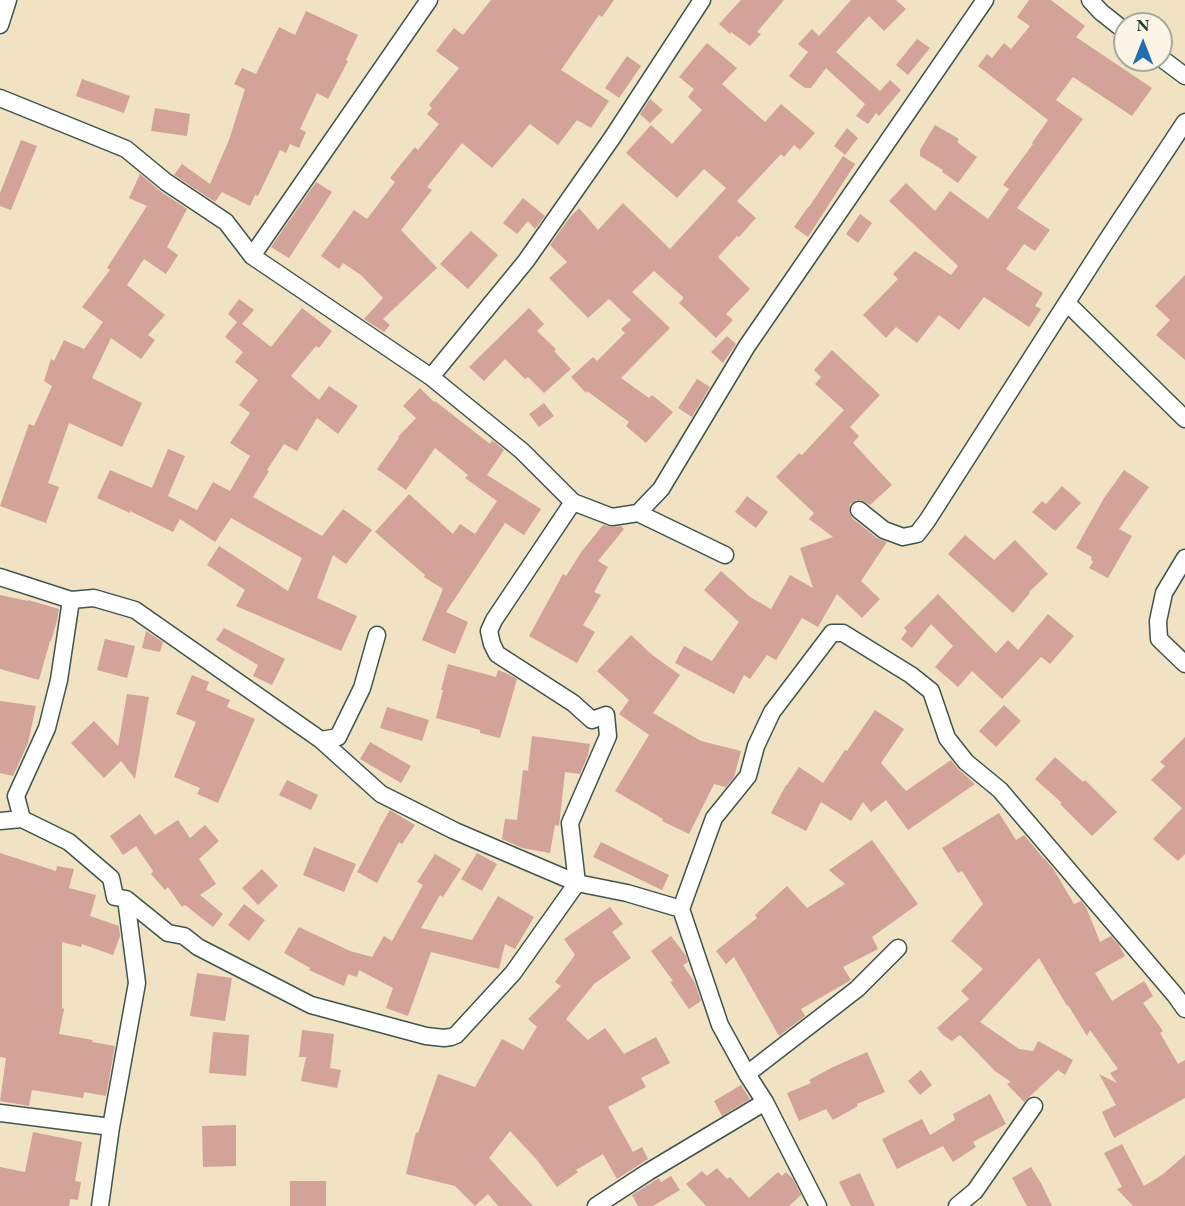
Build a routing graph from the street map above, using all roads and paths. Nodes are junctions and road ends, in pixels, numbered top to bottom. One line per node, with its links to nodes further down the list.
1 (8, 0): 7 (street)
2 (429, 0): 10 (street)
3 (702, 0): 12 (street)
4 (985, 0): 16 (street)
5 (1090, 0): 6 (street)
6 (1113, 22)
7 (0, 25)
8 (0, 98): 10 (street)
9 (1185, 122): 11 (street)
10 (252, 256): 12 (street)
11 (1066, 303): 13 (street); 15 (street)
12 (431, 377): 14 (street)
13 (1185, 419)
14 (573, 502): 16 (street); 26 (street)
15 (859, 510)
16 (638, 513): 17 (street)
17 (724, 555)
18 (1185, 558): 22 (street)
19 (0, 577): 20 (street)
20 (71, 600): 23 (street); 24 (street)
21 (377, 635): 23 (street)
22 (1185, 664)
23 (321, 740): 26 (street)
24 (22, 819): 25 (street); 27 (street)
25 (0, 821)
26 (577, 883): 27 (street); 28 (street)
27 (126, 899): 35 (street)
28 (681, 909): 30 (street); 31 (street)
29 (898, 948): 31 (street)
30 (1185, 1009)
31 (747, 1074): 32 (street)
32 (765, 1102): 37 (street); 38 (street)
33 (1034, 1106): 39 (street)
34 (0, 1113): 35 (street)
35 (111, 1127): 36 (street)
36 (100, 1206)
37 (596, 1206)
38 (818, 1206)
39 (957, 1206)

